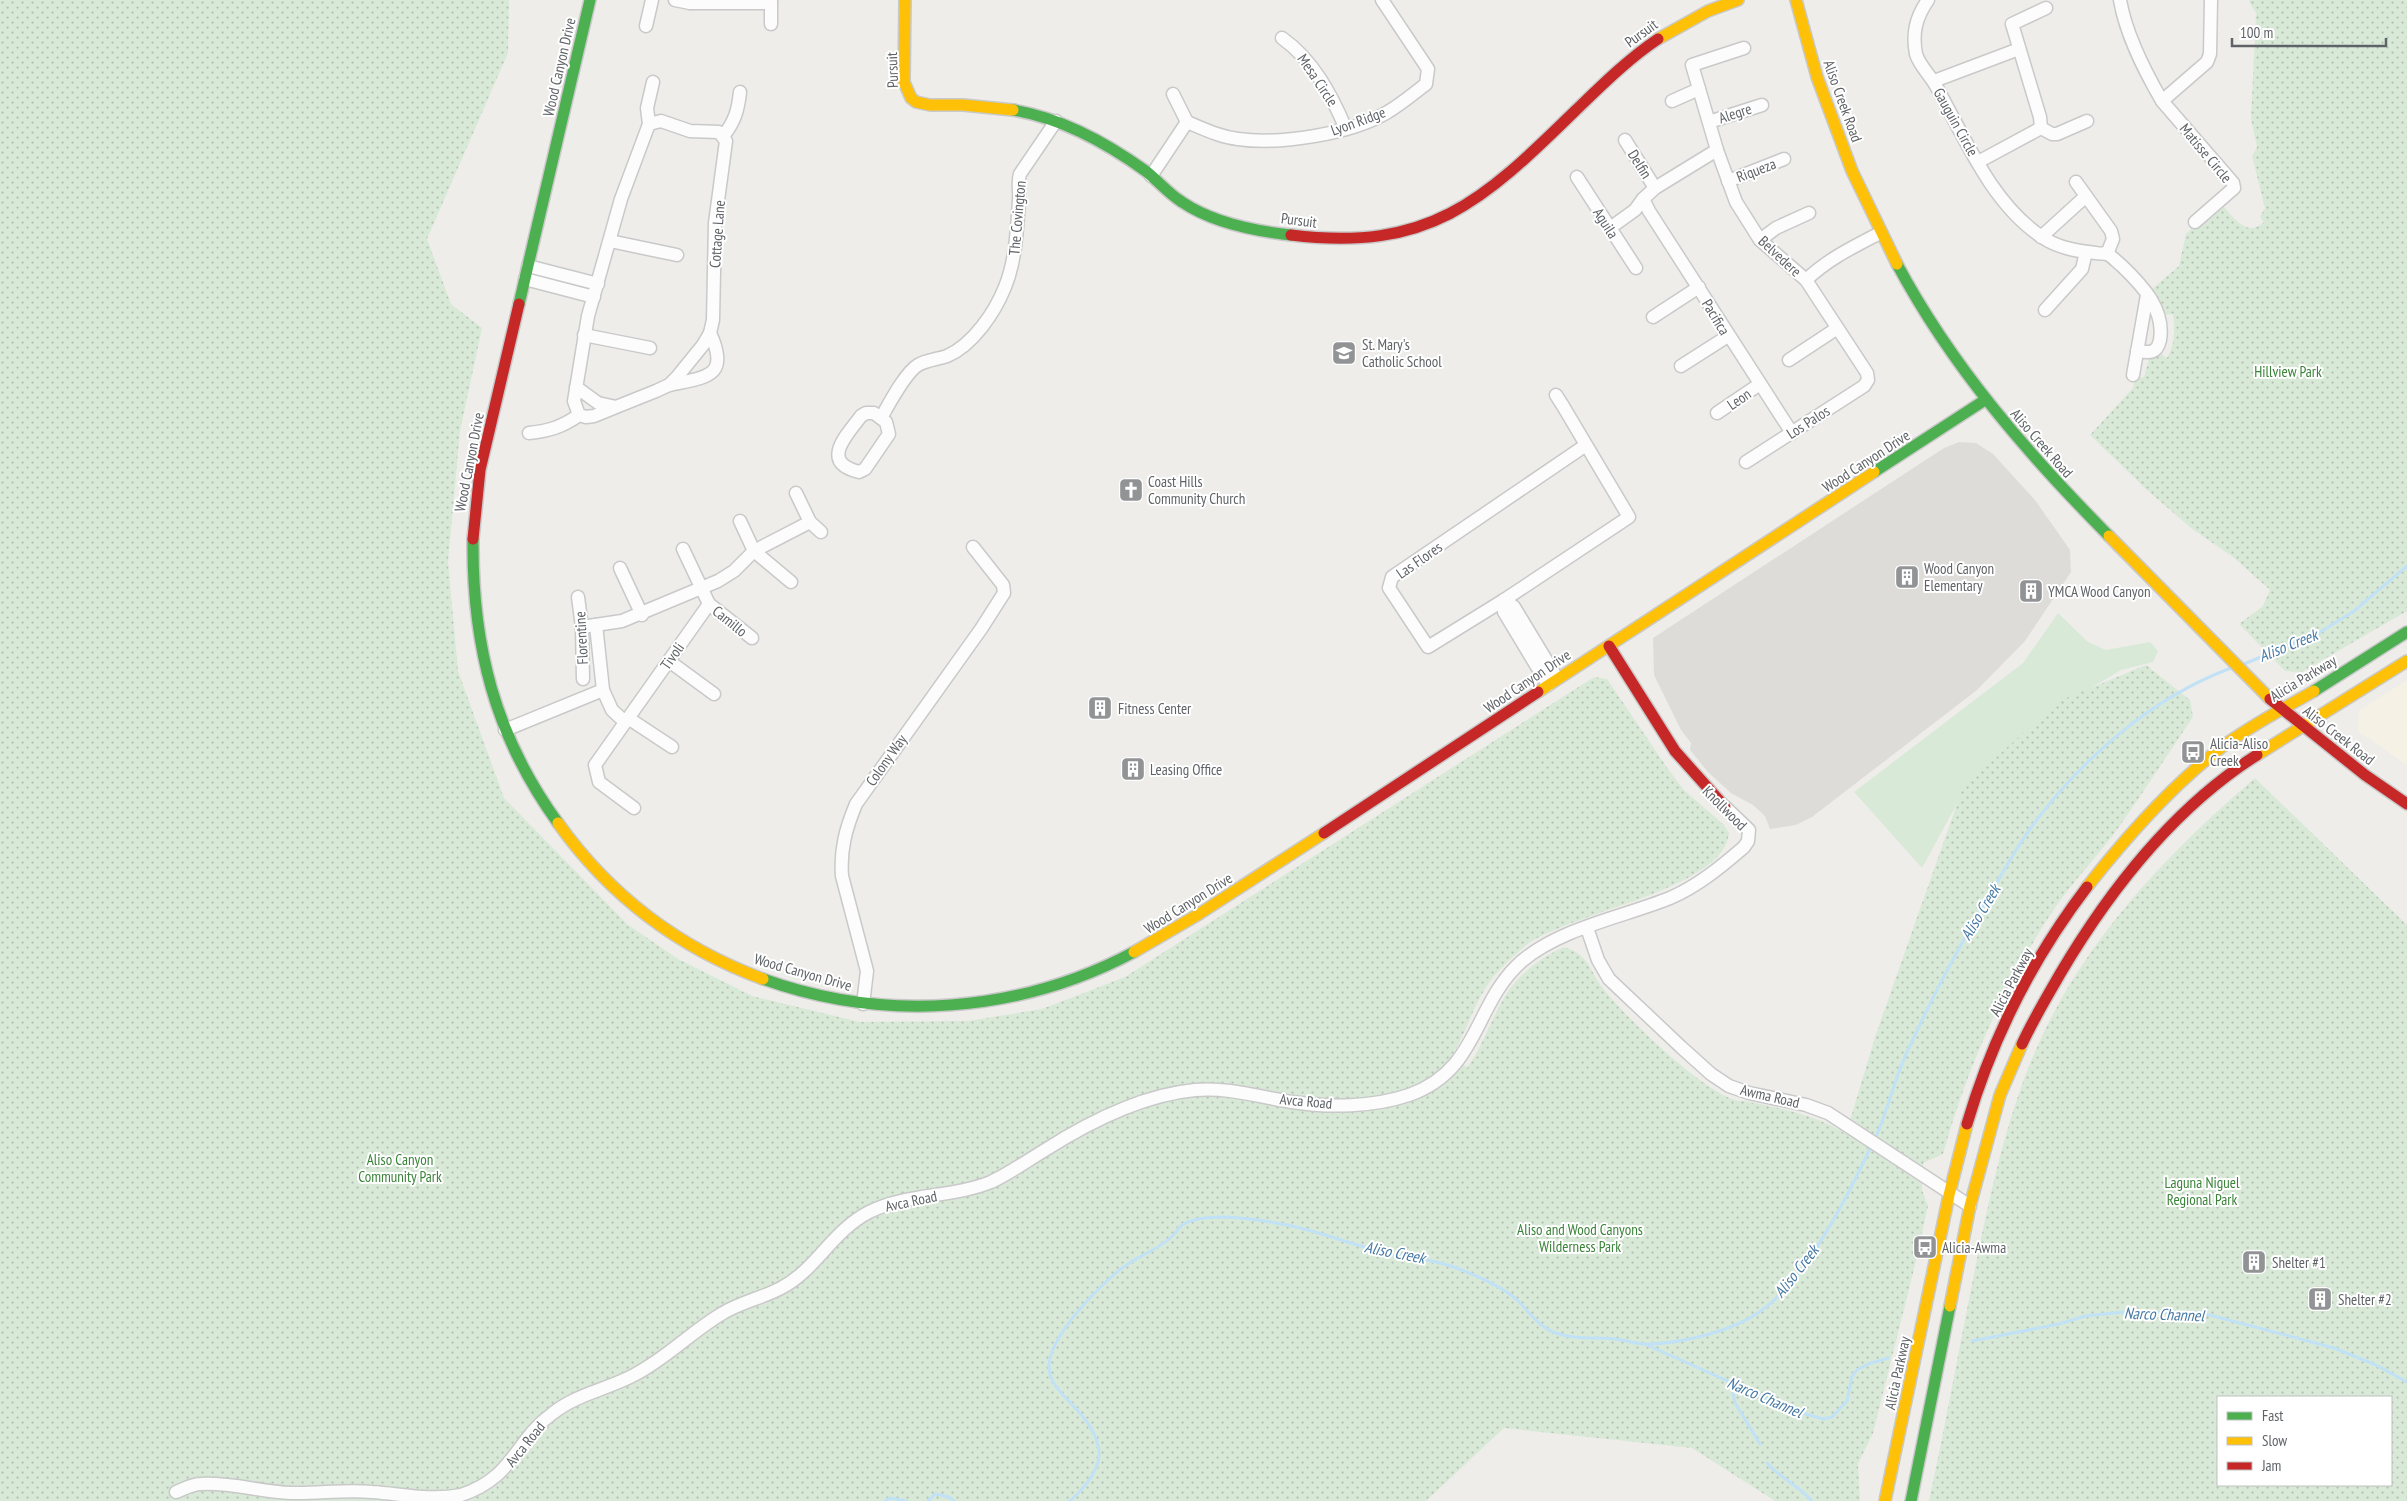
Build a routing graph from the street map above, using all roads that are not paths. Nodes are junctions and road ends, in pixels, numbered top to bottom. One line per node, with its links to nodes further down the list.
1 (590, 0): 57 (main road, Wood Canyon Drive)
2 (652, 0): 15 (street)
3 (675, 0): 11 (street)
4 (905, 0): 27 (main road, Pursuit)
5 (1382, 0): 33 (street, Lyon Ridge)
6 (1738, 0): 39 (main road, Pursuit)
7 (1796, 0): 49 (main road, Aliso Creek Road)
8 (1928, 0): 19 (street, Gauguin Circle)
9 (2120, 0): 25 (street, Matisse Circle)
10 (2211, 0): 25 (street)
11 (690, 1): 12 (street)
12 (771, 2): 14 (street)
13 (2046, 8): 18 (street)
14 (771, 24)
15 (646, 26)
16 (1282, 38): 33 (street, Mesa Circle)
17 (1744, 48): 21 (street, Belvedere)
18 (2019, 49): 19 (street, Gauguin Circle); 32 (street)
19 (1934, 81): 38 (street, Gauguin Circle)
20 (653, 82): 31 (street)
21 (1699, 89): 24 (street); 30 (street, Belvedere)
22 (740, 92): 34 (street)
23 (1173, 94): 29 (street)
24 (1672, 101)
25 (2162, 101): 47 (street, Matisse Circle)
26 (1762, 104): 30 (street, Alegre)
27 (1056, 121): 39 (main road, Pursuit); 83 (street, The Covington)
28 (2087, 121): 32 (street)
29 (1188, 122): 33 (street, Lyon Ridge); 39 (street)
30 (1709, 122): 36 (street, Belvedere)
31 (649, 124): 34 (street); 52 (street)
32 (2041, 128): 38 (street, Gauguin Circle)
33 (1346, 129)
34 (724, 135): 66 (street, Cottage Lane)
35 (1625, 140): 43 (street, Delfin)
36 (1717, 150): 41 (street, Belvedere); 43 (street)
37 (1784, 159): 41 (street, Riqueza)
38 (1978, 162): 50 (street, Gauguin Circle)
39 (1151, 176)
40 (1576, 177): 48 (street, Aguila)
41 (1728, 181): 51 (street, Belvedere)
42 (2076, 182): 44 (street)
43 (1655, 188): 45 (street)
44 (2086, 196): 50 (street); 54 (street)
45 (1644, 199): 48 (street); 60 (street, Pacifica)
46 (1809, 213): 51 (street)
47 (2195, 222)
48 (1610, 228): 56 (street, Aguila)
49 (1880, 233): 58 (street); 79 (main road, Aliso Creek Road)
50 (2042, 237): 53 (street, Gauguin Circle)
51 (1760, 240): 58 (street, Belvedere)
52 (610, 241): 55 (street); 59 (street)
53 (2086, 252): 54 (street, Gauguin Circle); 63 (street)
54 (2107, 254): 61 (street)
55 (677, 256)
56 (1636, 268)
57 (526, 273): 59 (street); 62 (street); 116 (main road, Wood Canyon Drive)
58 (1806, 280): 65 (street, Belvedere)
59 (598, 284): 62 (street)
60 (1699, 287): 64 (street); 68 (street, Pacifica)
61 (2147, 296): 70 (street); 70 (street)
62 (594, 297): 67 (street)
63 (2045, 310)
64 (1653, 317)
65 (1836, 328): 71 (street); 74 (street, Belvedere)
66 (710, 333): 76 (street, Cottage Lane); 76 (street, Cottage Lane)
67 (584, 335): 69 (street); 77 (street)
68 (1728, 336): 72 (street); 75 (street, Pacifica)
69 (650, 348)
70 (2137, 351): 73 (street)
71 (1789, 360)
72 (1681, 366)
73 (2133, 375)
74 (1868, 380): 85 (street, Los Palos)
75 (1760, 384): 81 (street, Leon); 85 (street, Pacifica)
76 (668, 385): 80 (street, Cottage Lane)
77 (576, 387): 80 (street); 82 (street)
78 (1556, 394): 86 (street, Las Flores)
79 (1984, 400): 106 (main road, Wood Canyon Drive); 113 (main road, Aliso Creek Road)
80 (616, 407): 82 (street, Cottage Lane)
81 (1717, 413)
82 (579, 415): 84 (street, Cottage Lane)
83 (880, 418): 83 (street)
84 (529, 433)
85 (1792, 433): 87 (street, Los Palos)
86 (1586, 446): 99 (street, Las Flores); 99 (street, Las Flores)
87 (1746, 462)
88 (796, 494): 90 (street)
89 (740, 521): 94 (street)
90 (810, 522): 91 (street); 94 (street)
91 (821, 532)
92 (973, 547): 122 (street, Colony Way)
93 (684, 548): 97 (street)
94 (754, 551): 96 (street); 97 (street)
95 (620, 568): 101 (street)
96 (791, 582)
97 (703, 588): 100 (street); 101 (street)
98 (578, 597): 103 (street, Florentine)
99 (1504, 600): 110 (street)
100 (709, 604): 105 (street, Camillo); 107 (street, Tivoli)
101 (642, 614): 102 (street)
102 (596, 625): 103 (street); 111 (street)
103 (582, 626): 109 (street, Florentine)
104 (2407, 632): 113 (main road, Alicia Parkway)
105 (752, 638)
106 (1608, 646): 110 (main road, Wood Canyon Drive); 119 (main road, Knollwood)
107 (669, 661): 112 (street); 114 (street, Tivoli)
108 (2407, 661): 115 (main road)
109 (583, 679)
110 (1552, 682): 122 (main road, Wood Canyon Drive)
111 (603, 690): 114 (street); 116 (street)
112 (714, 694)
113 (2282, 709): 115 (main road, Aliso Creek Road); 123 (main road, Alicia Parkway)
114 (627, 720): 117 (street); 120 (street, Tivoli)
115 (2303, 726): 118 (main road, Aliso Creek Road); 124 (main road)
116 (505, 730): 122 (main road, Wood Canyon Drive)
117 (672, 747)
118 (2407, 804)
119 (1725, 806): 121 (street, Knollwood)
120 (634, 808)
121 (1587, 928): 123 (street, Awma Road); 125 (street, Avca Road)
122 (863, 1004)
123 (1949, 1193): 124 (street, Awma Road); 126 (main road, Alicia Parkway)
124 (1970, 1206): 127 (main road)
125 (176, 1492)
126 (1885, 1501)
127 (1911, 1501)

